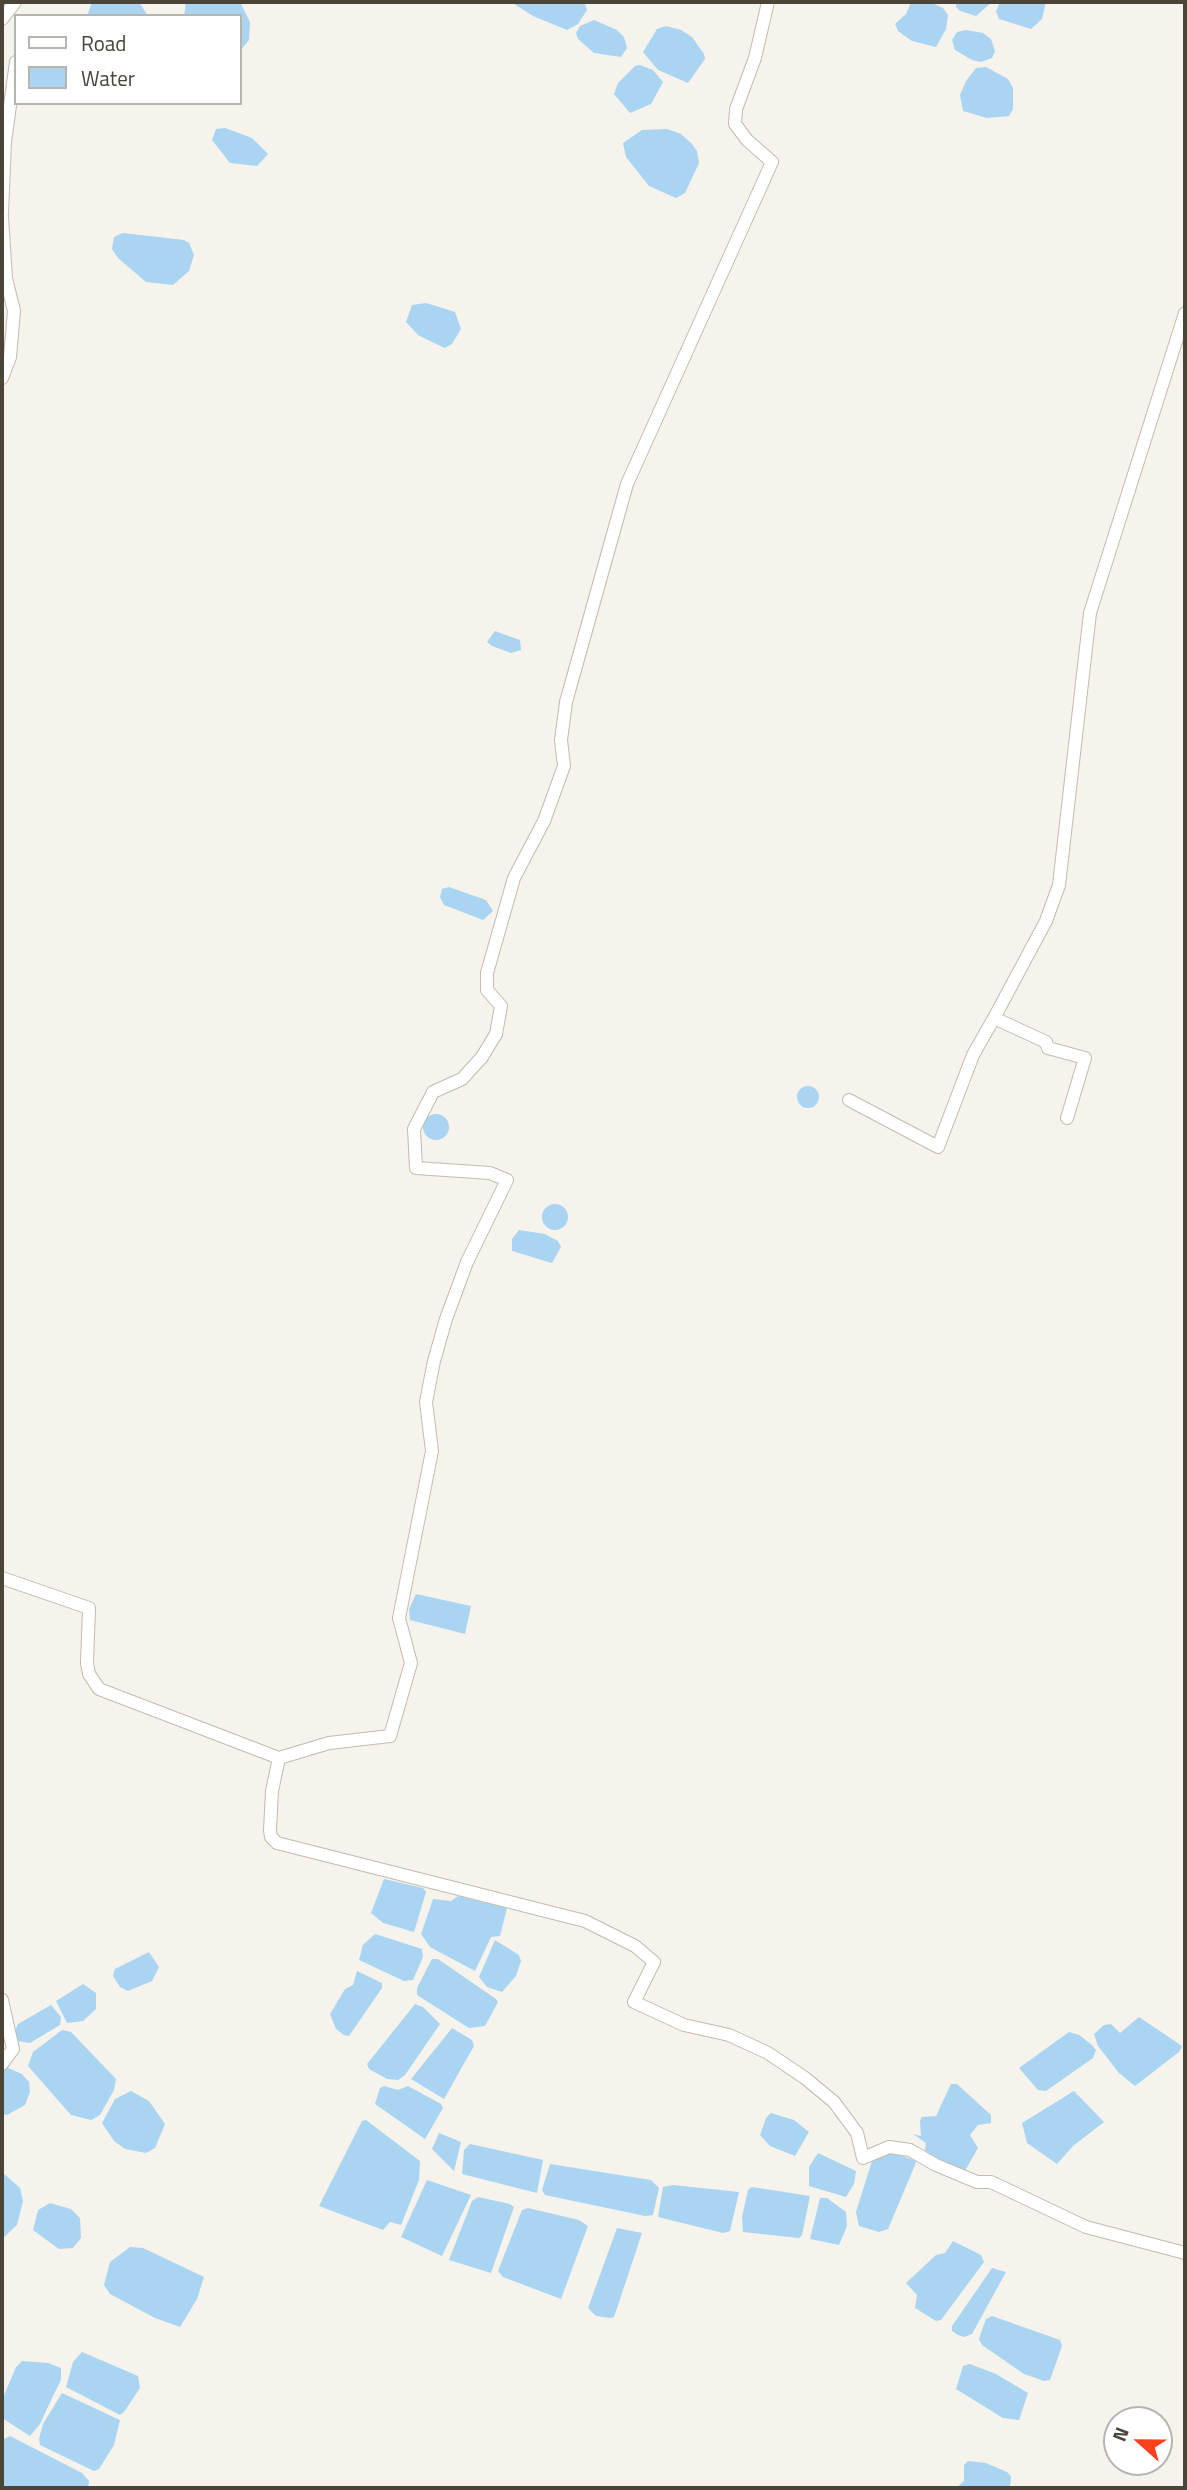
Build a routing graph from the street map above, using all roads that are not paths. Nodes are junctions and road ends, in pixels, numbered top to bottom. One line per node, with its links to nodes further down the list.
1 (16, 2): 3 (street)
2 (768, 2): 12 (street)
3 (2, 19)
4 (14, 77): 5 (street)
5 (2, 216): 7 (street)
6 (1185, 313): 8 (street)
7 (2, 377)
8 (994, 1018): 9 (street); 10 (street)
9 (849, 1100)
10 (1067, 1118)
11 (2, 1578): 12 (street)
12 (279, 1758): 15 (street)
13 (2, 2000): 14 (street)
14 (2, 2064)
15 (1185, 2253)

